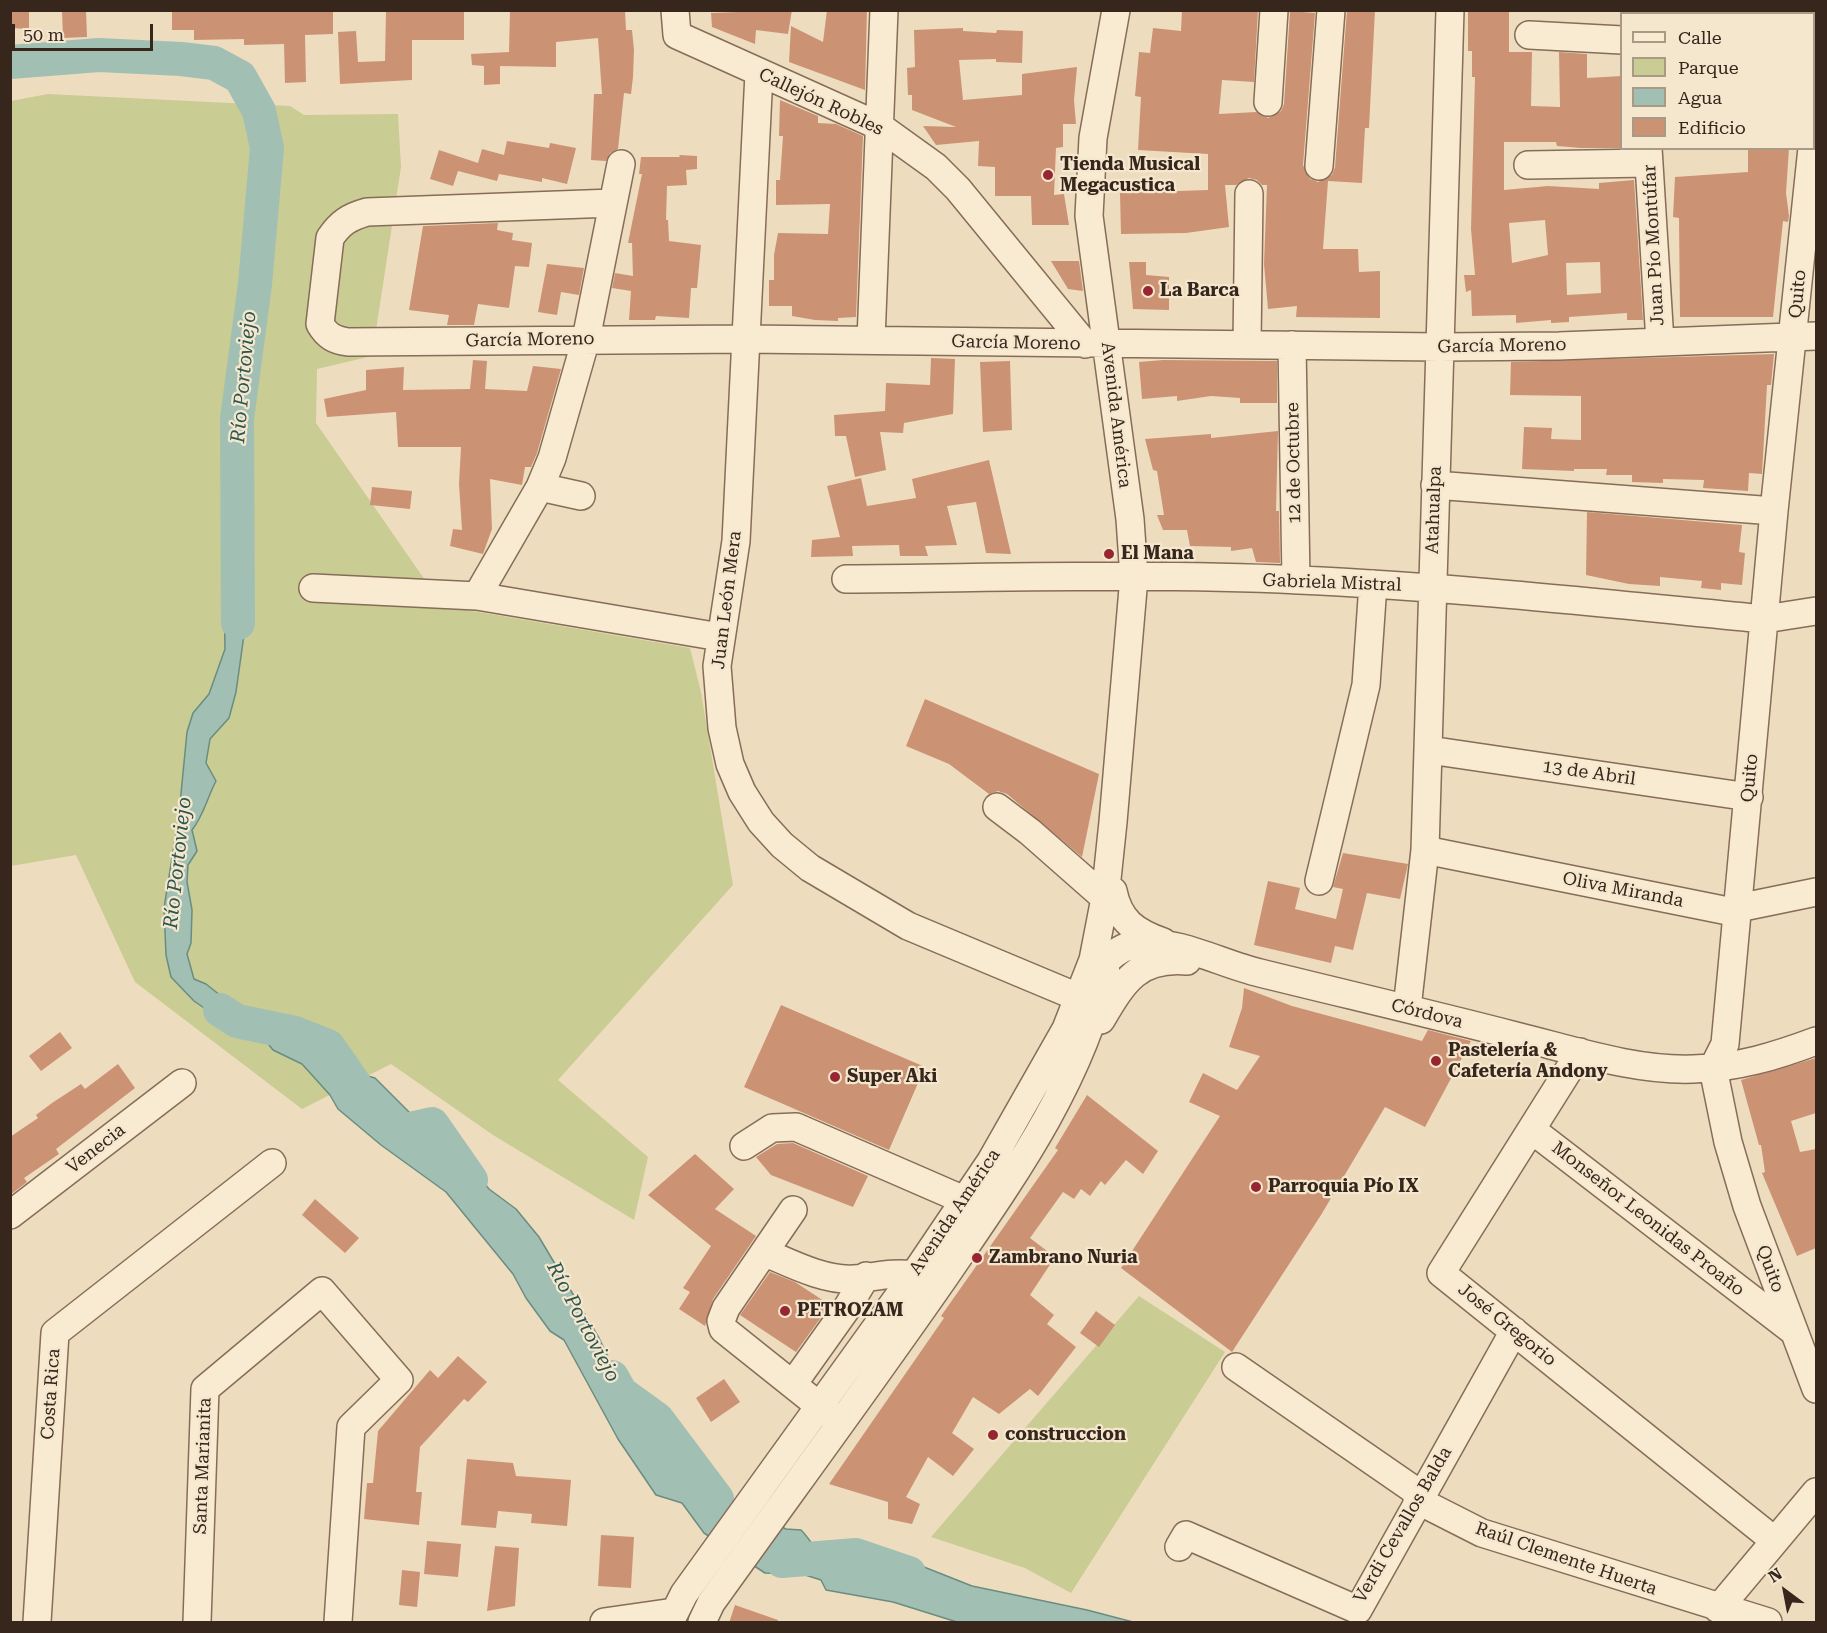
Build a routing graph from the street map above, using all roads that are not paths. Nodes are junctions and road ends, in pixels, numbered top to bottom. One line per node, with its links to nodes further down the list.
1 (675, 10): 9 (street, Callejón Robles)
2 (884, 10): 13 (street)
3 (1116, 10): 26 (street, Avenida América)
4 (1274, 10): 11 (street)
5 (1330, 10): 18 (street)
6 (1450, 10): 29 (street, Atahualpa)
7 (1529, 35): 8 (street)
8 (1620, 40)
9 (759, 73): 13 (street, Callejón Robles); 23 (street, Juan León Mera)
10 (1816, 97): 12 (street)
11 (1268, 102)
12 (1815, 112)
13 (879, 126): 24 (street); 26 (street, Callejón Robles)
14 (1812, 150): 21 (street, Quito)
15 (1648, 156): 17 (street); 25 (street, Juan Pío Montúfar)
16 (621, 164): 20 (street)
17 (1528, 165)
18 (1319, 166)
19 (1249, 194): 27 (street)
20 (613, 203): 22 (street); 22 (street, García Moreno)
21 (1805, 338): 25 (street, García Moreno); 33 (street, Quito)
22 (586, 339): 23 (street, García Moreno); 31 (street)
23 (747, 339): 24 (street, García Moreno); 43 (street, Juan León Mera)
24 (871, 340): 26 (street, García Moreno)
25 (1660, 342): 29 (street, García Moreno)
26 (1096, 344): 27 (street, García Moreno); 34 (street, Avenida América)
27 (1247, 345): 28 (street, García Moreno)
28 (1292, 345): 29 (street, García Moreno); 36 (street, 12 de Octubre)
29 (1439, 347): 30 (street, Atahualpa)
30 (1435, 485): 33 (street); 39 (street, Atahualpa)
31 (540, 487): 32 (street); 40 (street)
32 (581, 496)
33 (1774, 512): 42 (street, Quito)
34 (1134, 578): 35 (street, Gabriela Mistral); 36 (street, Gabriela Mistral); 50 (street, Avenida América)
35 (846, 579)
36 (1296, 580): 37 (street, Gabriela Mistral)
37 (1373, 584): 39 (street, Gabriela Mistral); 48 (street)
38 (313, 588): 40 (street)
39 (1432, 588): 42 (street, Gabriela Mistral); 44 (street, Atahualpa)
40 (477, 596): 43 (street)
41 (1816, 611): 42 (street, Gabriela Mistral)
42 (1765, 619): 45 (street, Quito)
43 (720, 636): 55 (street, Juan León Mera)
44 (1429, 750): 45 (street, 13 de Abril); 47 (street, Atahualpa)
45 (1749, 797): 51 (street, Quito)
46 (997, 807): 50 (street)
47 (1425, 850): 51 (street, Oliva Miranda); 56 (street, Atahualpa)
48 (1319, 881)
49 (1816, 892): 51 (street, Oliva Miranda)
50 (1109, 894): 52 (street); 53 (street, Avenida América); 55 (street, Avenida América)
51 (1738, 910): 59 (street, Quito)
52 (1192, 952): 53 (street, Córdova); 54 (street, Córdova)
53 (1108, 958): 55 (street, Córdova); 60 (street, Avenida América)
54 (1248, 970): 56 (street, Córdova); 60 (street, Córdova)
55 (1080, 998): 65 (street, Avenida América)
56 (1407, 1008): 58 (street, Córdova)
57 (1816, 1041): 59 (street, Córdova)
58 (1580, 1052): 59 (street, Córdova); 62 (street, José Gregorio)
59 (1716, 1062): 71 (street, Quito)
60 (1073, 1068): 77 (street, Avenida América)
61 (182, 1083): 67 (street, Venecia)
62 (1532, 1130): 71 (street, Monseñor Leonidas Proaño); 72 (street, José Gregorio)
63 (744, 1146): 65 (street)
64 (272, 1163): 85 (street, Costa Rica)
65 (964, 1200): 69 (street, Avenida América)
66 (794, 1210): 68 (street)
67 (10, 1215)
68 (766, 1253): 70 (street); 74 (street)
69 (914, 1275): 70 (street); 76 (street, Avenida América)
70 (866, 1276): 74 (street)
71 (1792, 1330): 75 (street, Quito)
72 (1514, 1331): 79 (street, Verdi Cevallos Balda); 80 (street, José Gregorio)
73 (1236, 1367): 79 (street, Raúl Clemente Huerta)
74 (793, 1384): 76 (street)
75 (1816, 1389)
76 (818, 1405): 77 (street); 83 (street, Avenida América)
77 (840, 1423): 84 (street, Avenida América)
78 (1816, 1492): 80 (street)
79 (1419, 1497): 81 (street, Verdi Cevallos Balda); 82 (street, Raúl Clemente Huerta)
80 (1775, 1541): 82 (street)
81 (1179, 1547)
82 (1718, 1609): 89 (street, Raúl Clemente Huerta)
83 (676, 1610): 88 (street)
84 (706, 1613)
85 (37, 1623)
86 (197, 1623): 87 (street, Santa Marianita)
87 (338, 1623)
88 (604, 1623)
89 (1768, 1623)

